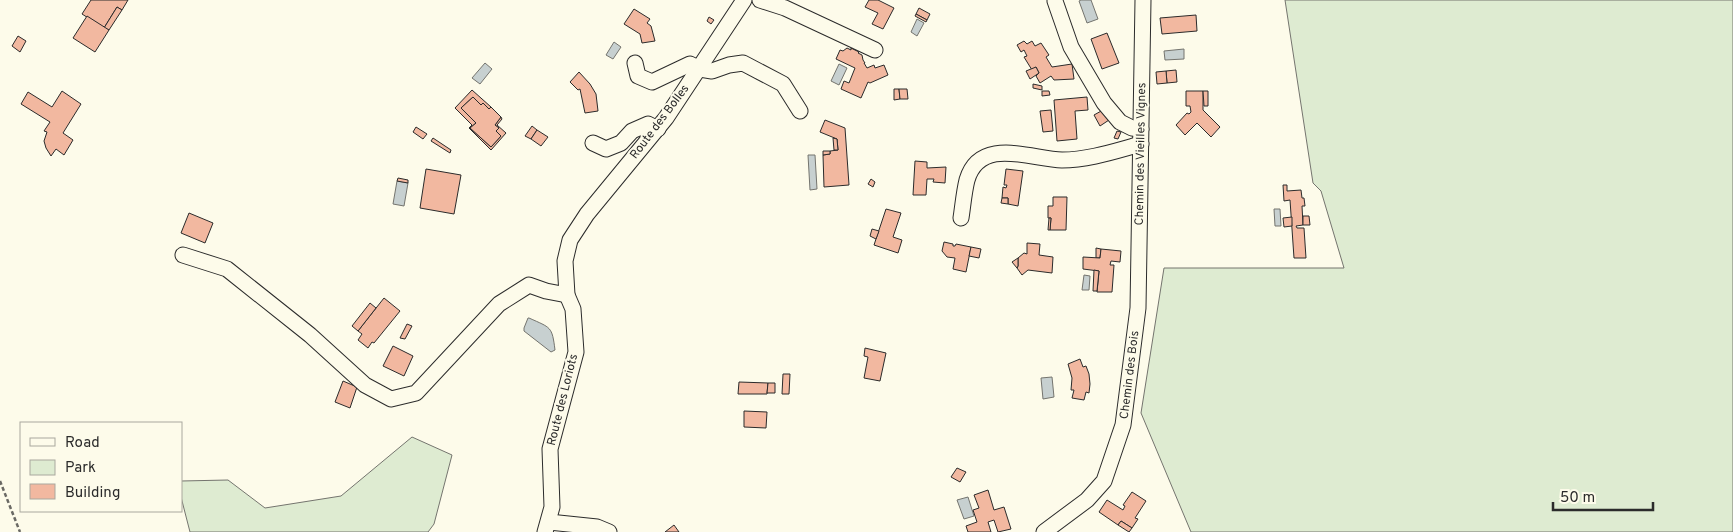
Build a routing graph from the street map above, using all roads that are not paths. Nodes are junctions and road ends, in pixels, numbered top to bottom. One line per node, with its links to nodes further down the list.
1 (744, 0): 7 (street, Route des Bolles)
2 (760, 0): 5 (street)
3 (1143, 0): 10 (street, Chemin des Vieilles Vignes)
4 (1054, 1): 10 (street)
5 (874, 50)
6 (635, 63): 7 (street)
7 (700, 69): 8 (street); 9 (street, Route des Bolles)
8 (800, 111)
9 (658, 129): 11 (street); 14 (street, Route des Bolles)
10 (1142, 129): 12 (street, Chemin des Vieilles Vignes)
11 (593, 143)
12 (1141, 144): 13 (street); 17 (street, Chemin des Vieilles Vignes)
13 (961, 218)
14 (570, 240): 16 (street, Route des Loriots)
15 (183, 255): 16 (street)
16 (567, 295): 18 (street, Route des Loriots)
17 (1138, 308): 20 (street, Chemin des Bois)
18 (547, 527): 19 (street)
19 (609, 532)
20 (1044, 532)

